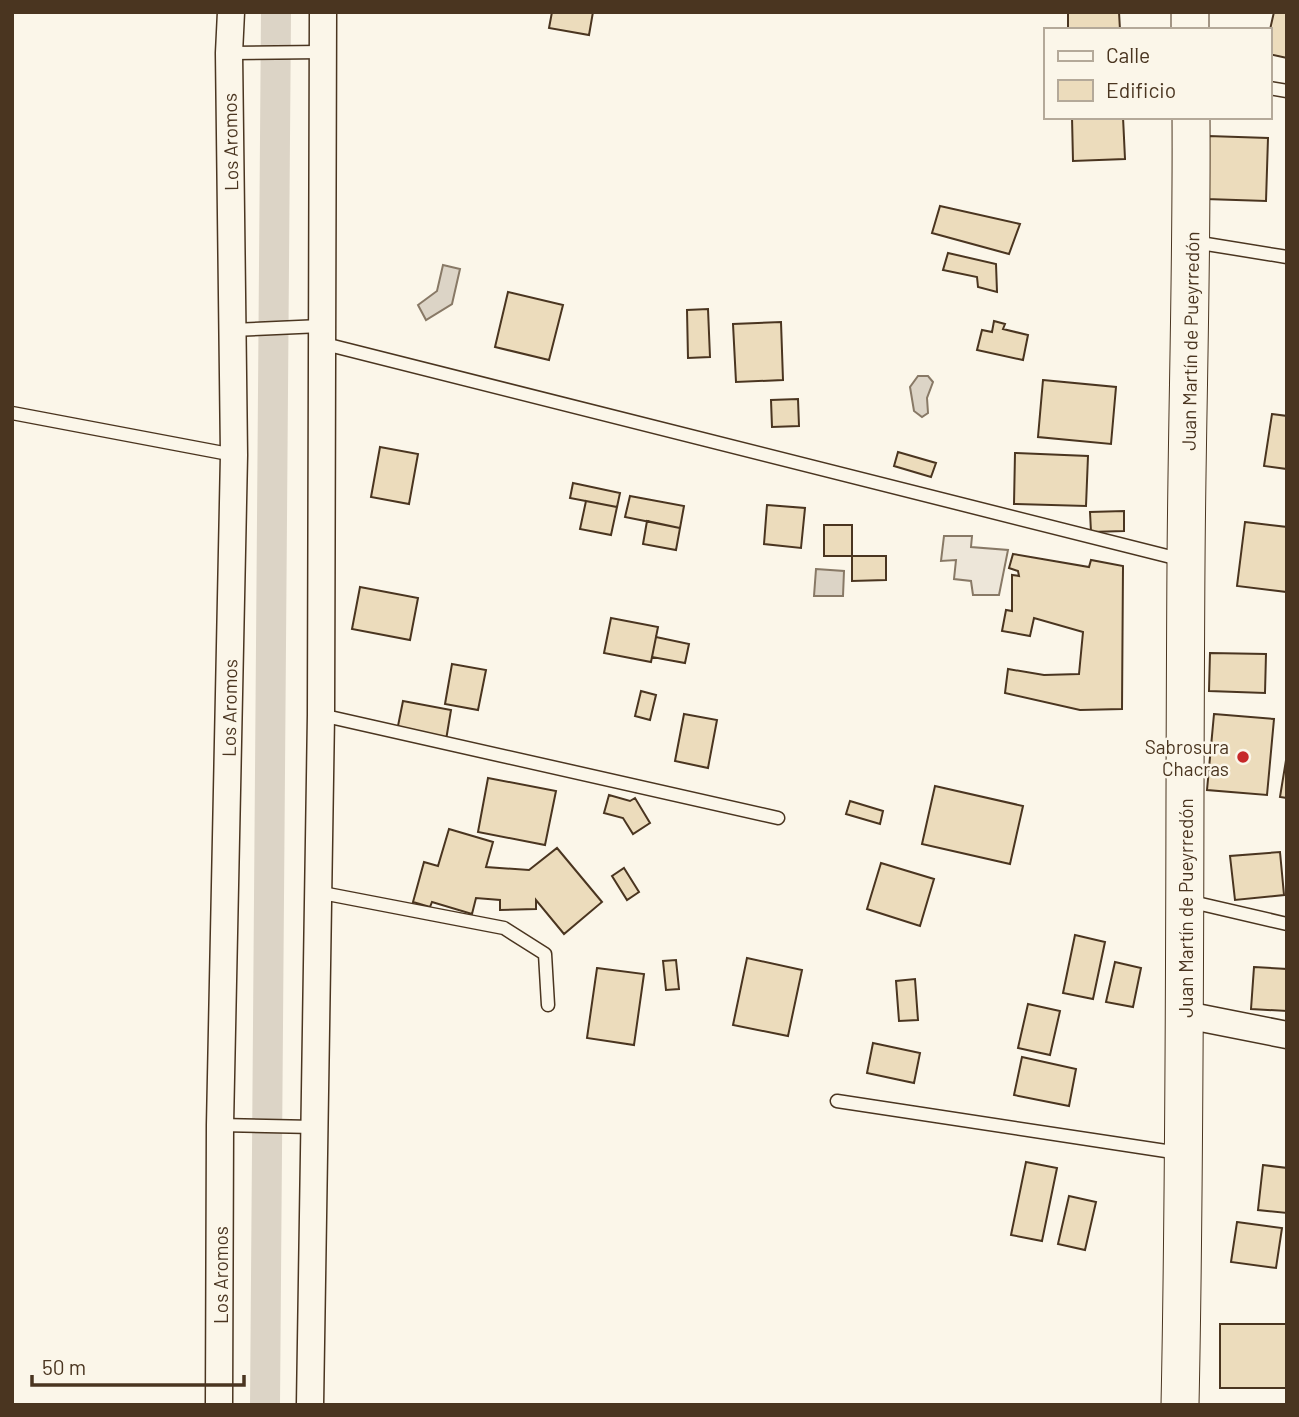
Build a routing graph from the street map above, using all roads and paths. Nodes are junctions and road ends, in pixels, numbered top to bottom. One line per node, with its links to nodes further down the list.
1 (230, 12): 4 (street, Los Aromos)
2 (323, 12): 3 (street)
3 (322, 52): 4 (lane); 9 (street)
4 (229, 53): 8 (street, Los Aromos)
5 (1191, 119): 6 (main road, Juan Martín de Pueyrredón)
6 (1192, 242): 7 (lane); 12 (main road, Juan Martín de Pueyrredón)
7 (1287, 257)
8 (232, 330): 9 (lane); 11 (street, Los Aromos)
9 (321, 334): 12 (lane); 13 (street)
10 (12, 413): 11 (lane)
11 (234, 455): 22 (street, Los Aromos)
12 (1186, 560): 16 (main road, Juan Martín de Pueyrredón)
13 (321, 715): 14 (lane); 15 (street)
14 (778, 818)
15 (317, 892): 18 (lane); 23 (street)
16 (1185, 900): 17 (lane); 19 (main road, Juan Martín de Pueyrredón)
17 (1287, 924)
18 (548, 1005)
19 (1185, 1015): 20 (street); 24 (main road, Juan Martín de Pueyrredón)
20 (1287, 1035)
21 (837, 1101): 24 (lane)
22 (220, 1125): 23 (lane); 25 (street, Los Aromos)
23 (314, 1127): 26 (street)
24 (1186, 1154): 27 (main road, Juan Martín de Pueyrredón)
25 (219, 1405)
26 (310, 1405)
27 (1181, 1405)

